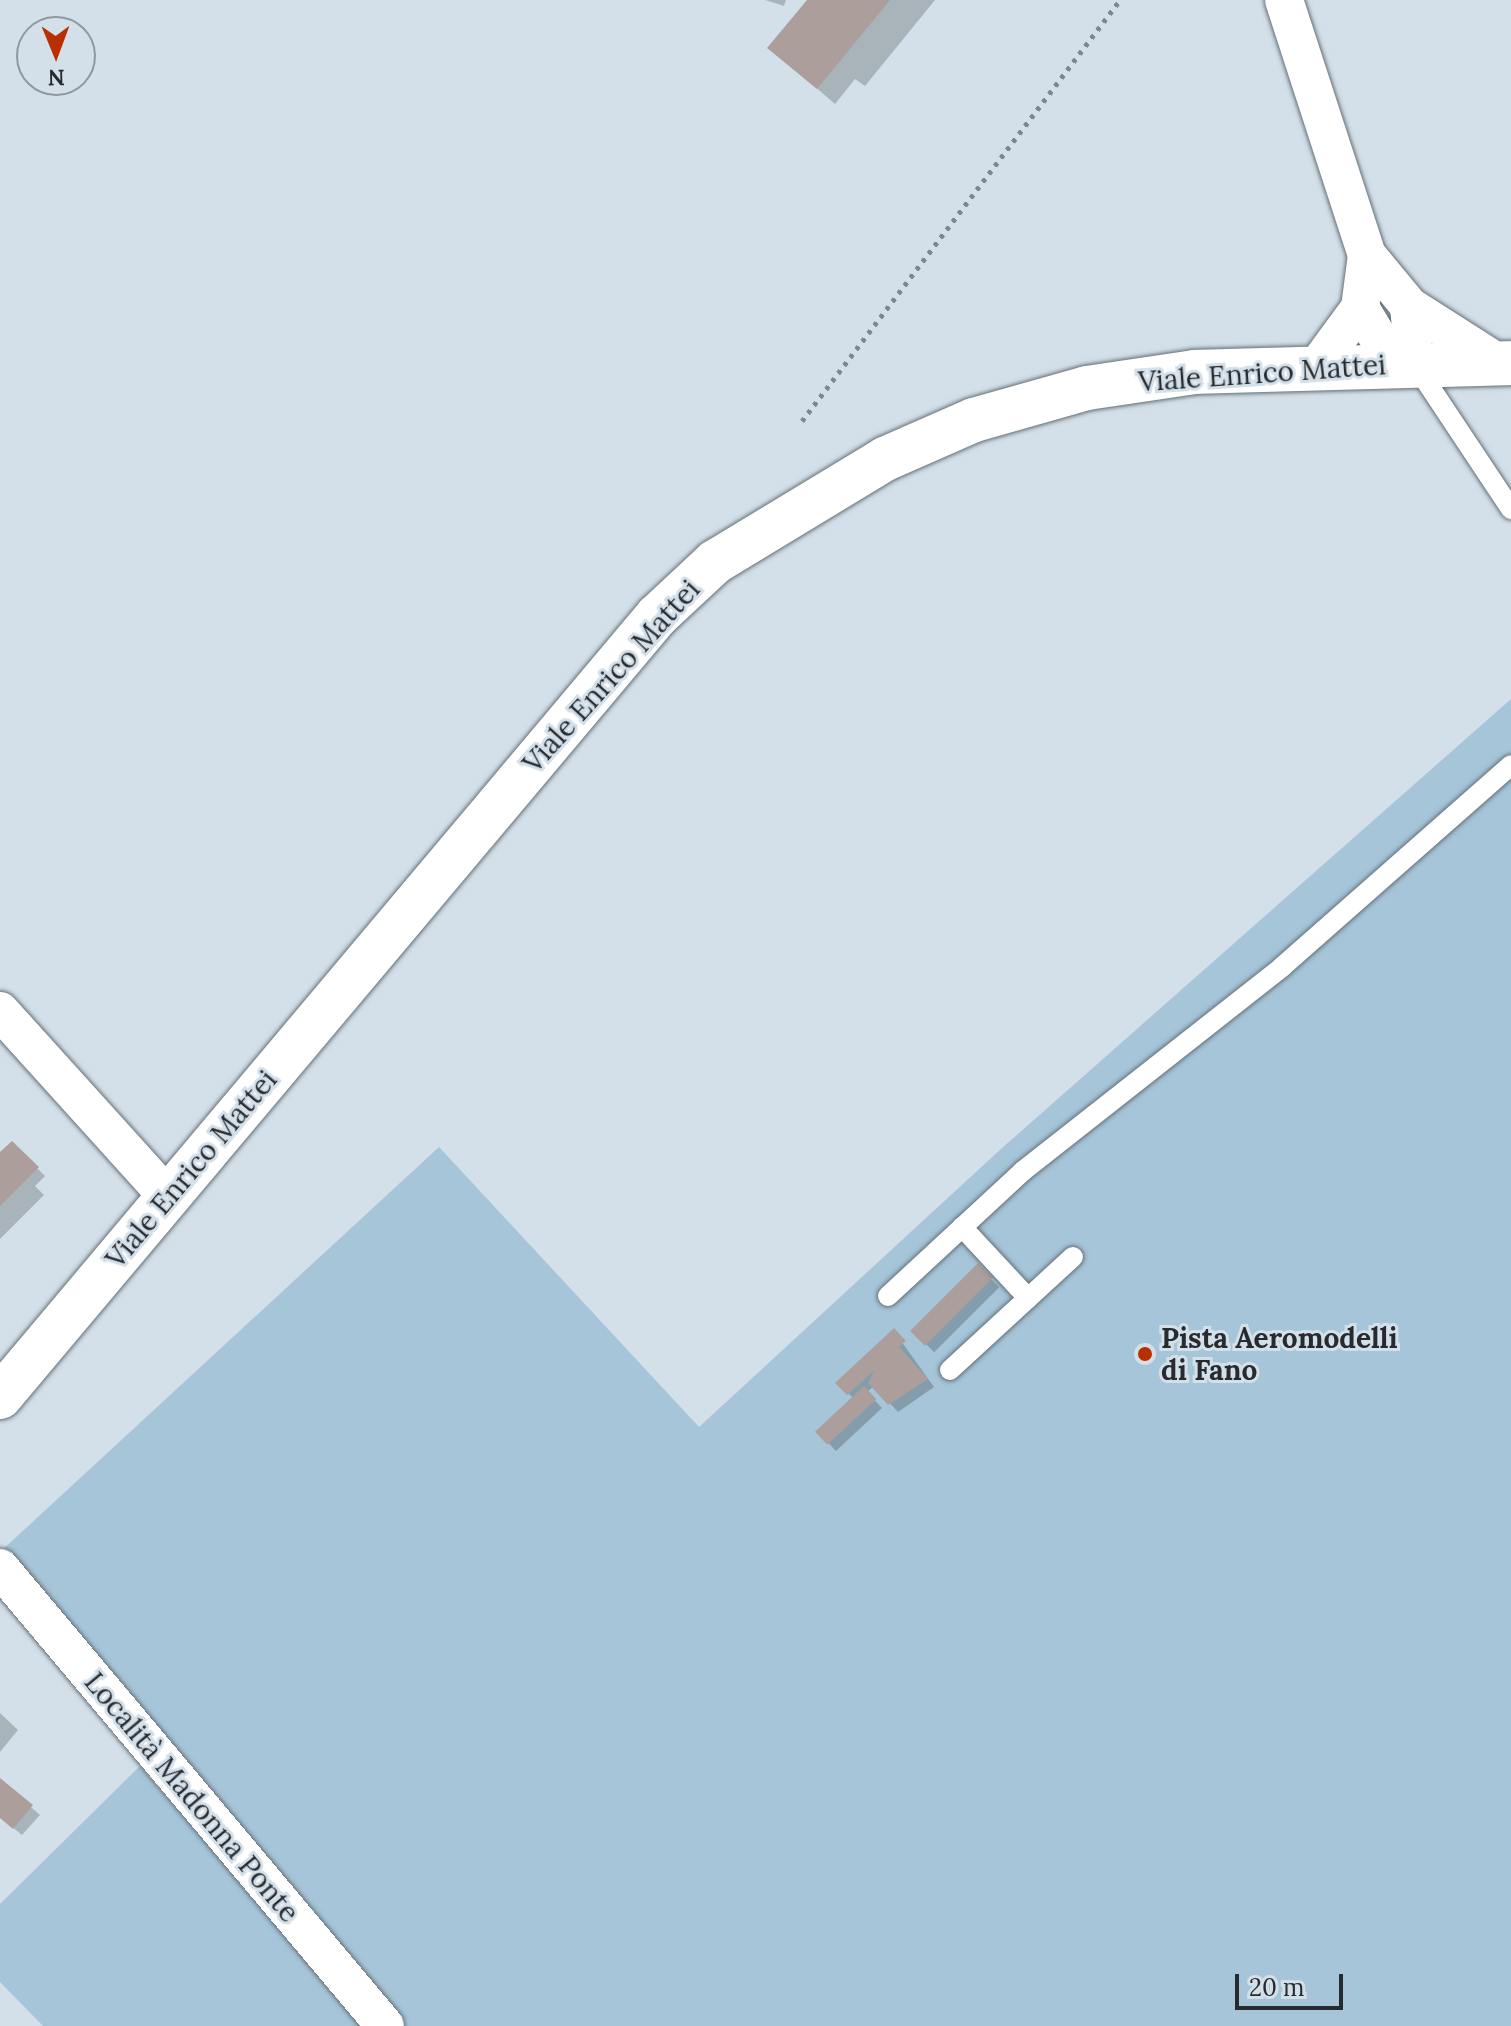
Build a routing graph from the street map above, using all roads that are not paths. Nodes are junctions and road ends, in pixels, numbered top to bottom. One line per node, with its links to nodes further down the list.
1 (1284, 0): 2 (street)
2 (1367, 255): 3 (street); 4 (street)
3 (1409, 306): 5 (street); 6 (street)
4 (1360, 308): 5 (street); 7 (street)
5 (1414, 362): 6 (street, Viale Enrico Mattei); 7 (street, Viale Enrico Mattei); 8 (lane)
6 (1505, 363)
7 (1318, 365): 11 (street, Viale Enrico Mattei)
8 (1511, 509)
9 (1511, 765): 12 (lane)
10 (0, 1011): 11 (street)
11 (168, 1197): 17 (street, Viale Enrico Mattei)
12 (962, 1227): 14 (lane); 15 (lane)
13 (1073, 1257): 15 (lane)
14 (888, 1296)
15 (1028, 1298): 16 (lane)
16 (950, 1370)
17 (0, 1397)
18 (0, 1568): 19 (street, Località Madonna Ponte)
19 (385, 2026)

